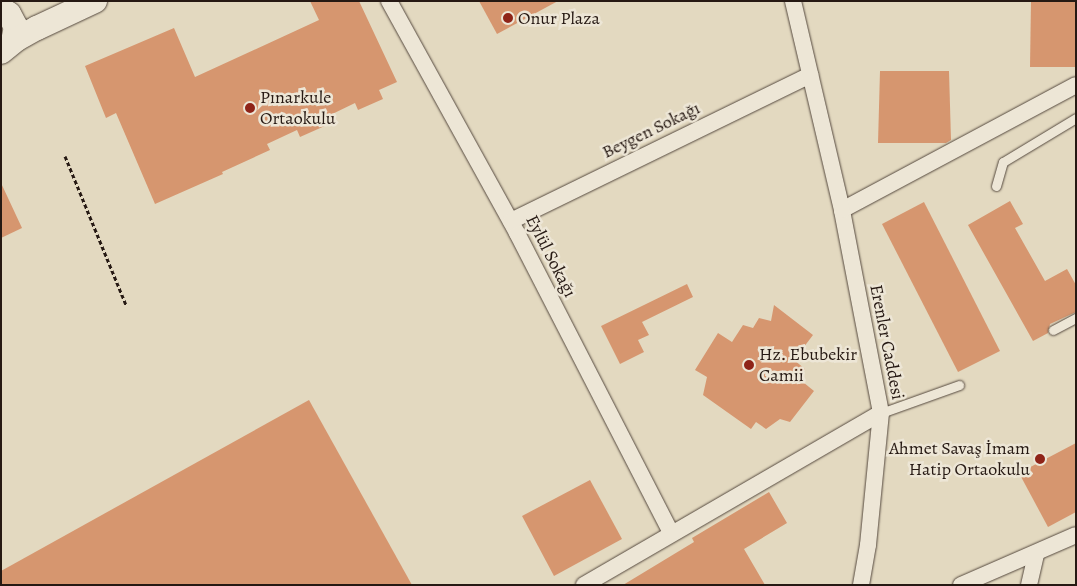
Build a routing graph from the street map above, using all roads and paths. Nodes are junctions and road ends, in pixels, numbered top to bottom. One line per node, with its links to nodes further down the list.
1 (96, 1): 5 (main road)
2 (389, 1): 12 (street, Eylül Sokağı)
3 (793, 1): 6 (street, Erenler Caddesi)
4 (7, 7): 5 (main road)
5 (7, 46)
6 (810, 75): 11 (street, Erenler Caddesi); 12 (street, Beygen Sokağı)
7 (1076, 85): 11 (street)
8 (1076, 118): 10 (lane)
9 (65, 156): 13 (path)
10 (996, 186)
11 (842, 210): 17 (street, Erenler Caddesi)
12 (511, 221): 18 (street, Eylül Sokağı)
13 (126, 305)
14 (1076, 318): 15 (lane)
15 (1053, 330)
16 (958, 384): 17 (lane)
17 (881, 413): 18 (street, Erenler Caddesi); 22 (street)
18 (671, 533): 21 (street, Erenler Caddesi)
19 (1076, 535): 20 (street)
20 (1036, 554): 23 (street); 24 (street)
21 (584, 585)
22 (861, 585)
23 (961, 585)
24 (1029, 585)

